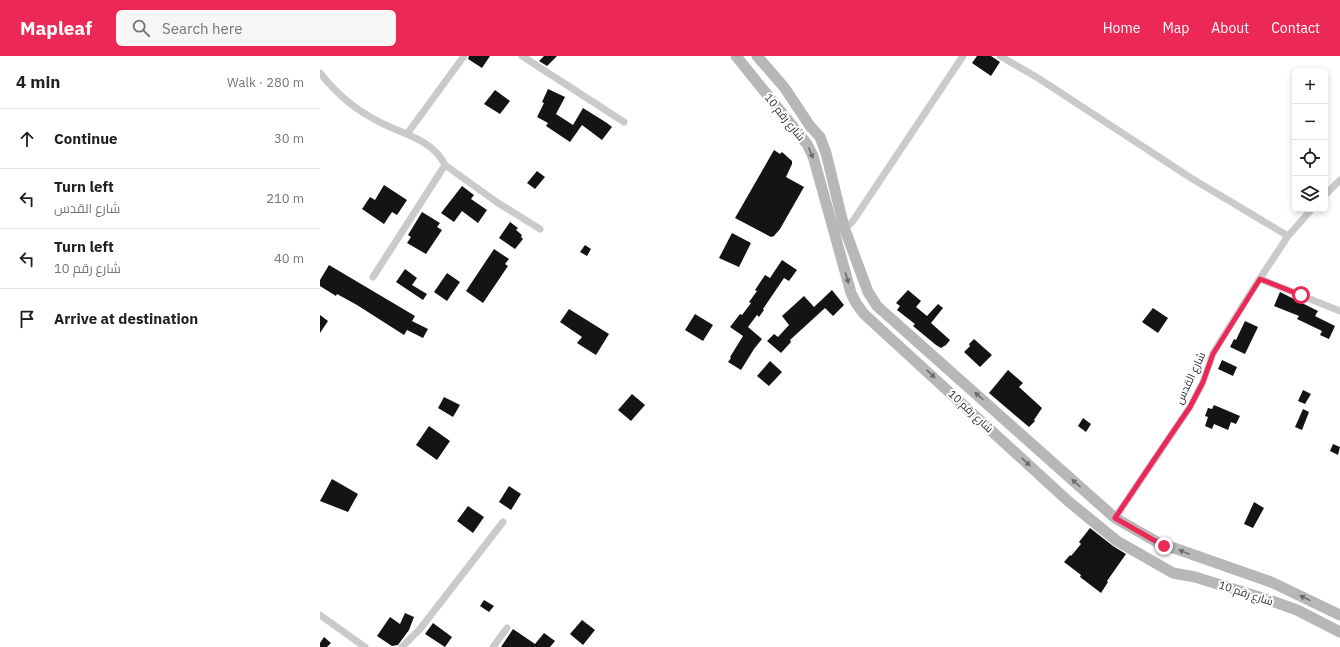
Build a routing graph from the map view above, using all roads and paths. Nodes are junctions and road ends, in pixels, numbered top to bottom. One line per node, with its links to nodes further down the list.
1 (464, 56): 9 (street)
2 (522, 56): 8 (street)
3 (736, 56): 25 (main road, شارع رقم 10, one-way to 25)
4 (757, 56): 14 (main road, شارع رقم 10)
5 (963, 56): 14 (street)
6 (1000, 56): 16 (street)
7 (320, 73): 9 (street)
8 (624, 122)
9 (407, 134): 10 (street)
10 (445, 165): 15 (street); 17 (street)
11 (1340, 180): 12 (street)
12 (1328, 192)
13 (1309, 212): 16 (street, شارع القدس)
14 (844, 227): 20 (main road, شارع رقم 10, one-way to 14)
15 (540, 228)
16 (1288, 236): 18 (street, شارع القدس)
17 (373, 277)
18 (1260, 279): 19 (street); 20 (street, شارع القدس)
19 (1340, 312)
20 (1115, 518): 23 (main road, شارع رقم 10, one-way to 20)
21 (502, 522): 27 (street)
22 (320, 615): 26 (street)
23 (1340, 615)
24 (507, 628): 28 (street)
25 (1340, 632)
26 (365, 647)
27 (402, 647)
28 (493, 647)

